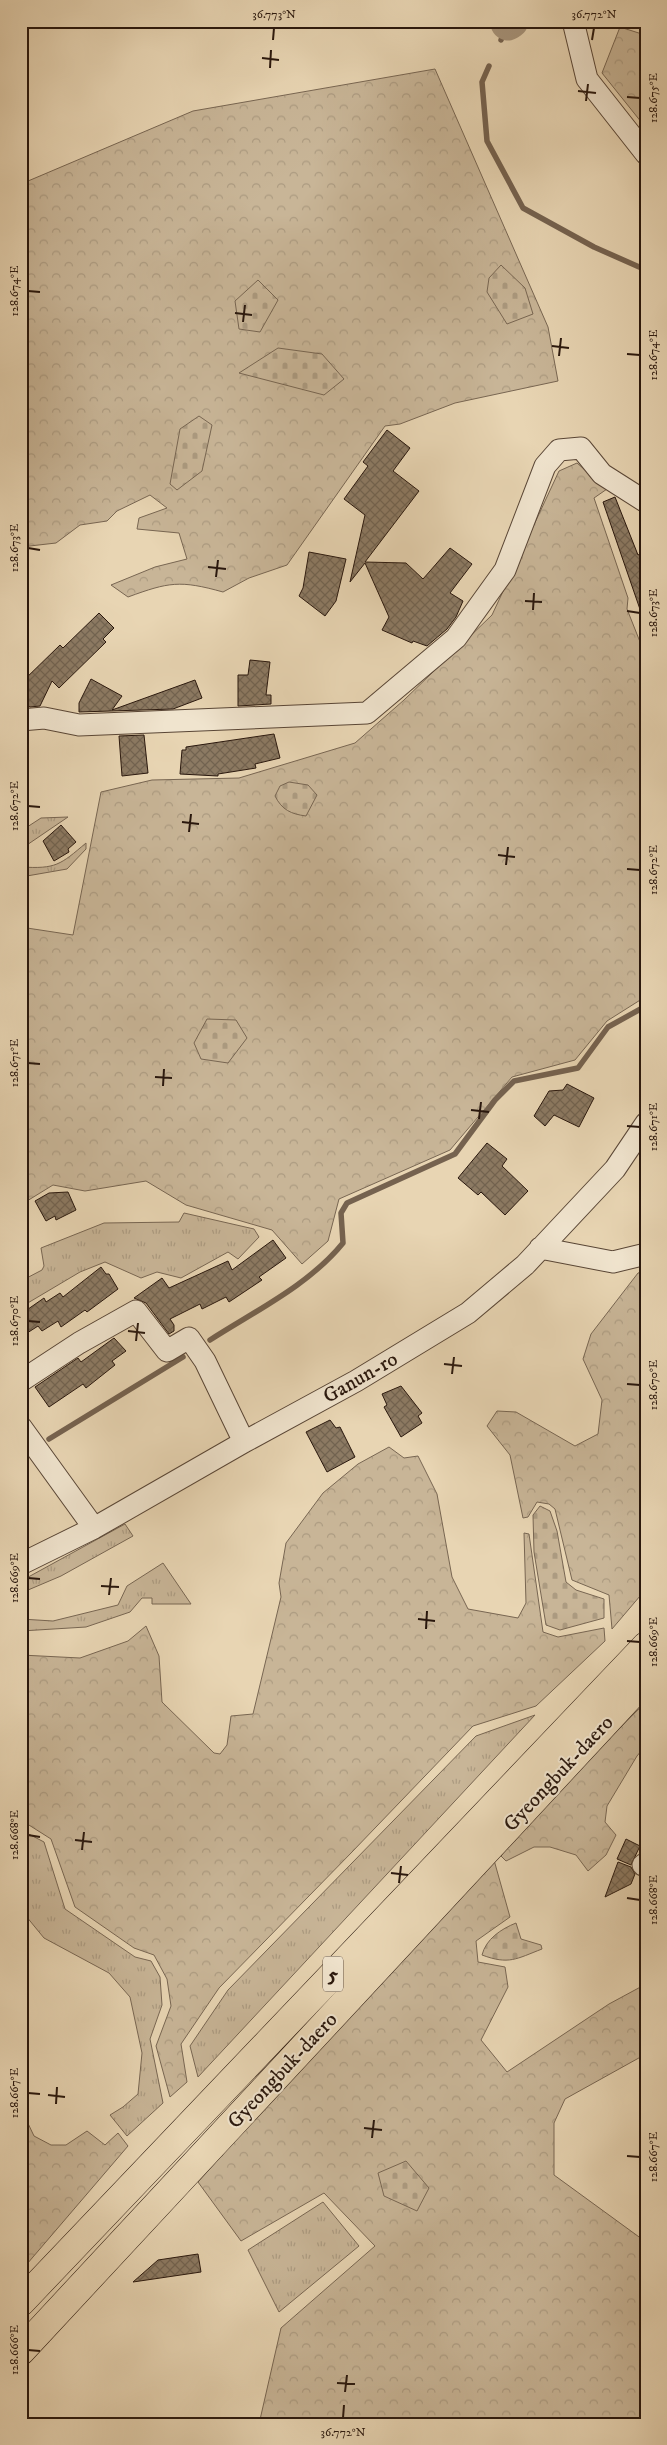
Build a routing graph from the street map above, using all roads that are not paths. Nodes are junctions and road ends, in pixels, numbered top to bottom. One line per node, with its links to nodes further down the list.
1 (573, 21): 2 (street)
2 (646, 154)
3 (644, 505): 4 (street)
4 (21, 720)
5 (646, 1122): 6 (street, Ganun-ro)
6 (540, 1248): 7 (street); 10 (street, Ganun-ro)
7 (646, 1254)
8 (21, 1381): 10 (street)
9 (21, 1427): 11 (street)
10 (244, 1442): 11 (street, Ganun-ro)
11 (94, 1528): 12 (street, Ganun-ro)
12 (21, 1564)
13 (646, 1634): 16 (highway)
14 (646, 1646): 16 (highway, Gyeongbuk-daero / 5)
15 (646, 1679): 18 (highway, Gyeongbuk-daero)
16 (612, 1681): 17 (highway, Gyeongbuk-daero / 5)
17 (21, 2302)
18 (21, 2351)

